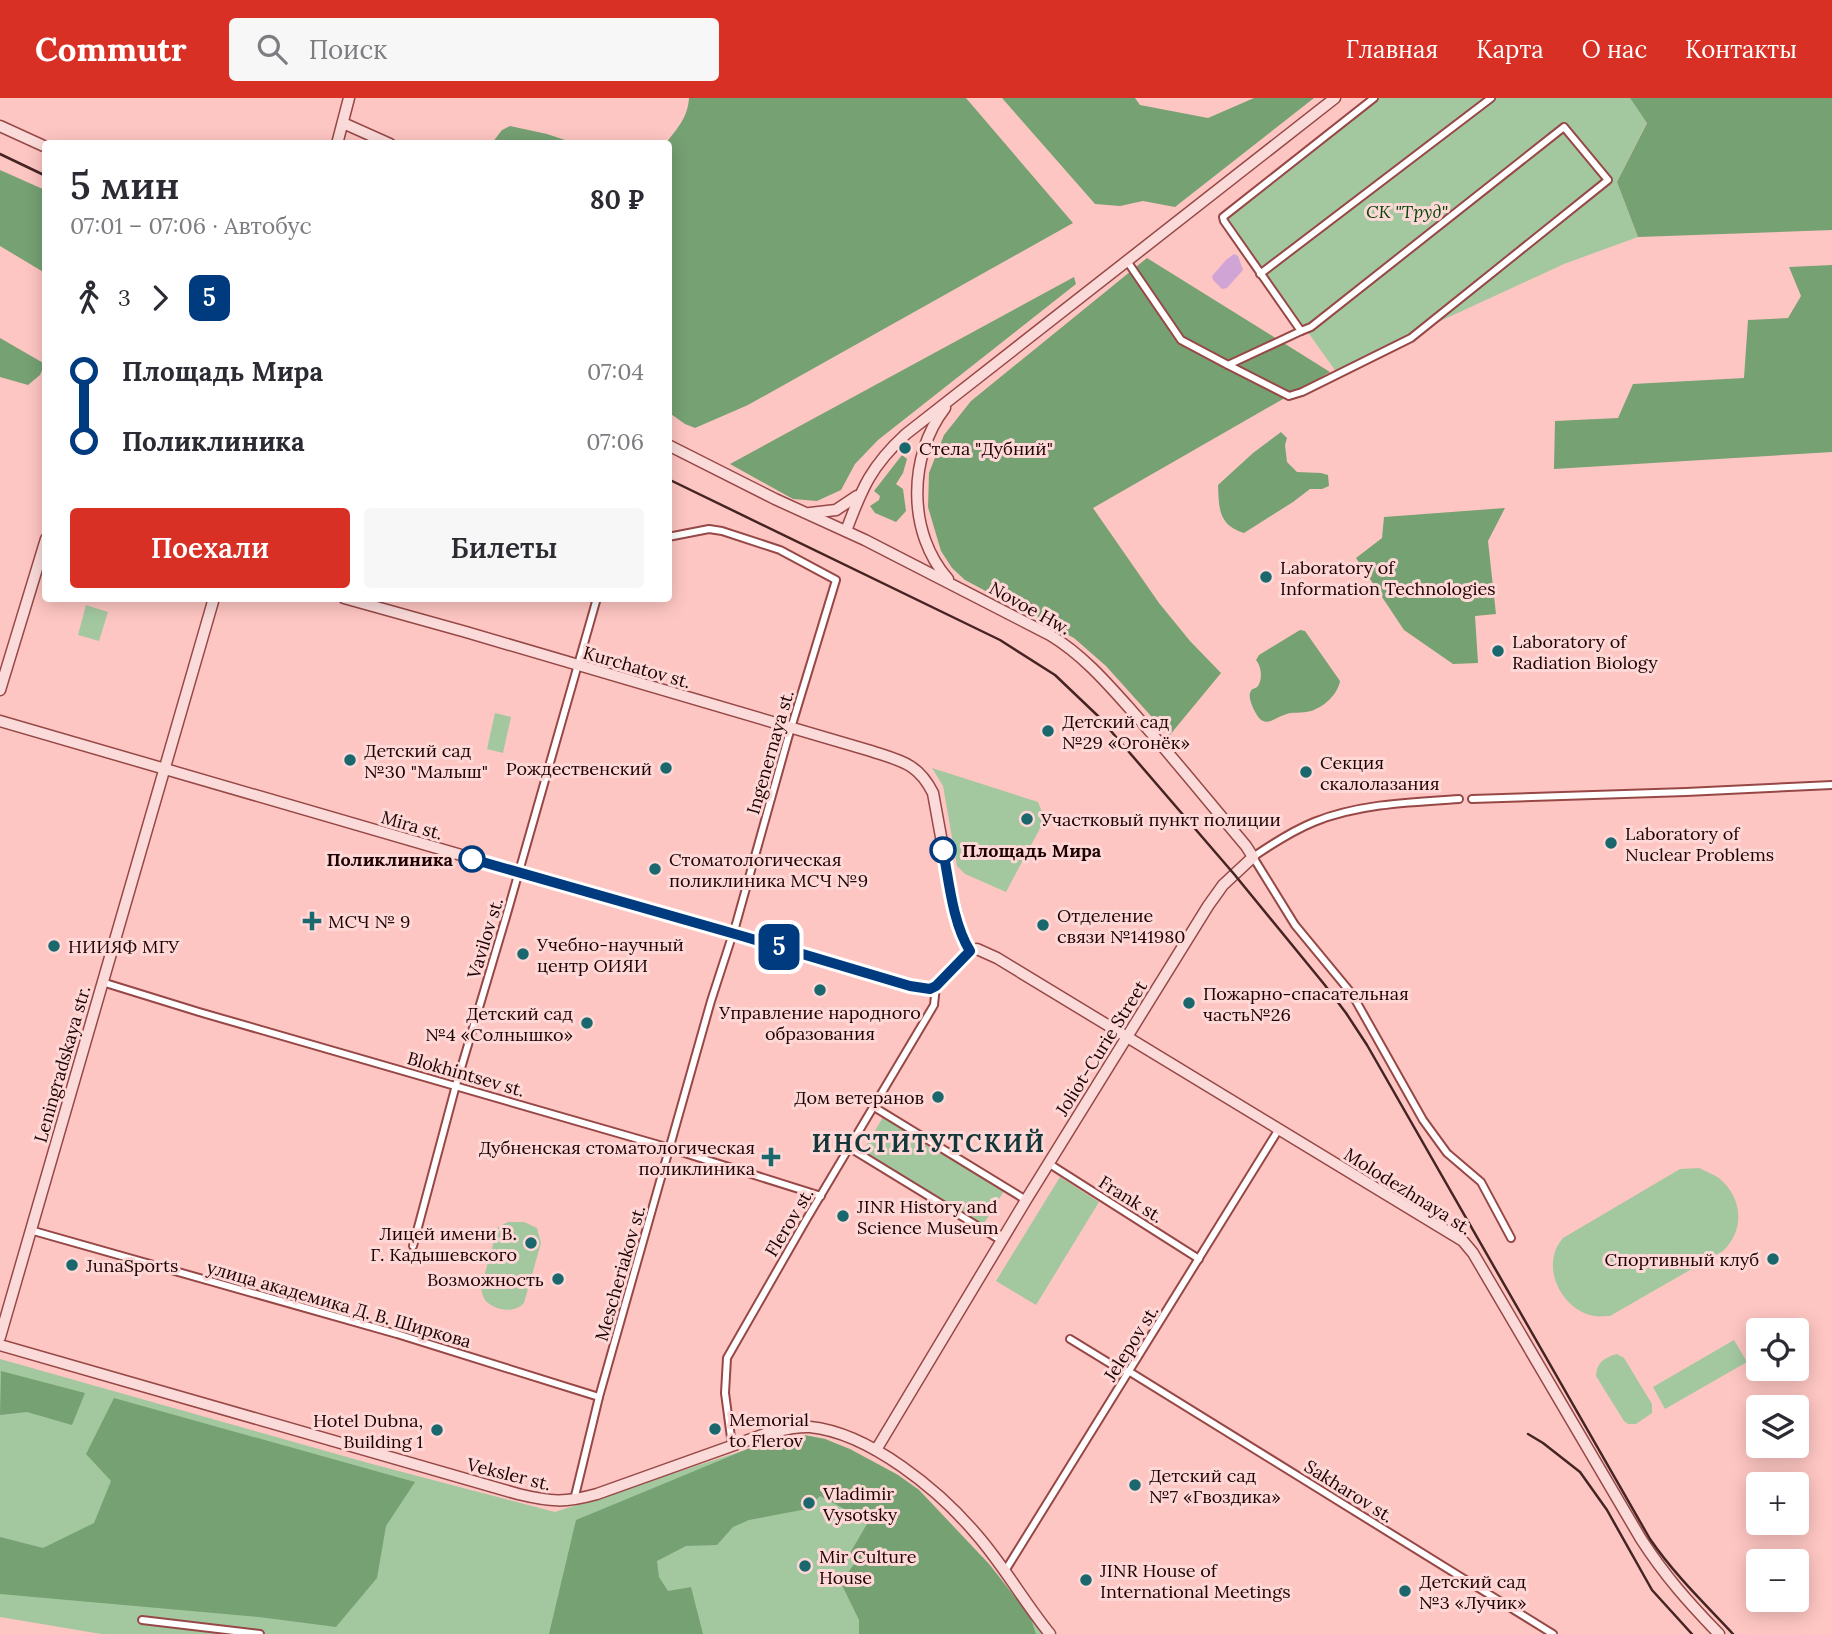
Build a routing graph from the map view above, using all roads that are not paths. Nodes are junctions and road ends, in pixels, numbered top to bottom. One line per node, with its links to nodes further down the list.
1 (349, 98): 5 (main road)
2 (1335, 98): 10 (main road, Novoe Hw.)
3 (1374, 98): 11 (street)
4 (1491, 98): 11 (street)
5 (343, 123): 7 (main road); 8 (main road)
6 (0, 126): 9 (main road)
7 (338, 140)
8 (381, 140)
9 (42, 145)
10 (1127, 261): 13 (street); 14 (main road, Novoe Hw.)
11 (1260, 274): 12 (street)
12 (1301, 331): 13 (street); 13 (street)
13 (1228, 365)
14 (958, 394): 15 (main road, Novoe Hw.); 17 (main road, Novoe Hw.)
15 (906, 434): 17 (main road); 18 (main road, Novoe Hw.)
16 (672, 447): 19 (main road)
17 (924, 447): 22 (main road, Novoe Hw.)
18 (860, 493): 19 (main road, Novoe Hw.); 20 (main road, Novoe Hw.)
19 (804, 513): 20 (main road)
20 (846, 531): 24 (main road)
21 (672, 536): 32 (street, Ingenernaya st.)
22 (927, 543): 24 (main road); 25 (main road, Novoe Hw.)
23 (42, 552): 30 (main road)
24 (915, 565): 25 (main road)
25 (953, 584): 37 (main road, Novoe Hw.)
26 (213, 602): 33 (main road, Leningradskaya str.)
27 (358, 602): 29 (main road, Kurchatov st.)
28 (596, 602): 29 (street, Vavilov st.)
29 (577, 666): 32 (main road, Kurchatov st.); 38 (street, Vavilov st.)
30 (0, 690)
31 (0, 721): 33 (main road, Mira st.)
32 (792, 727): 39 (street, Ingenernaya st.); 40 (main road, Kurchatov st.)
33 (165, 768): 38 (main road, Mira st.); 41 (main road, Leningradskaya str.)
34 (1832, 785): 36 (street)
35 (1459, 799): 37 (street, Joliot-Curie Street)
36 (1472, 799)
37 (1253, 857): 43 (main road, Joliot-Curie Street); 53 (street)
38 (519, 873): 39 (main road, Mira st.); 44 (street, Vavilov st.)
39 (733, 933): 42 (main road, Mira st.); 47 (street, Mescheriakov st.)
40 (970, 951): 42 (main road); 43 (main road, Molodezhnaya st.)
41 (102, 982): 44 (street, Blokhintsev st.); 52 (main road, Leningradskaya str.)
42 (936, 986): 45 (street, Flerov st.)
43 (1126, 1038): 46 (main road, Molodezhnaya st.); 49 (main road, Joliot-Curie Street)
44 (456, 1085): 47 (street, Blokhintsev st.); 55 (street, Vavilov st.)
45 (874, 1107): 48 (street, Flerov st.); 51 (street)
46 (1279, 1129): 56 (street, Jelepov st.); 70 (main road, Molodezhnaya st.)
47 (670, 1148): 50 (street, Blokhintsev st.); 61 (street, Mescheriakov st.)
48 (850, 1148): 50 (street, Flerov st.); 54 (street)
49 (1048, 1163): 51 (main road, Joliot-Curie Street); 56 (street, Frank st.)
50 (821, 1196): 62 (street, Flerov st.)
51 (1026, 1200): 54 (main road, Joliot-Curie Street)
52 (30, 1230): 57 (main road, Leningradskaya str.); 61 (street, улица академика Д. В. Ширкова)
53 (1511, 1238)
54 (1002, 1241): 63 (main road, Joliot-Curie Street)
55 (413, 1246)
56 (1199, 1259): 60 (street, Jelepov st.)
57 (0, 1337)
58 (1070, 1339): 60 (street)
59 (0, 1345): 64 (main road, Veksler st.)
60 (1130, 1372): 65 (street, Jelepov st.); 69 (street, Sakharov st.)
61 (598, 1397): 64 (street, Mescheriakov st.)
62 (732, 1445): 63 (main road, Veksler st.); 64 (main road, Veksler st.)
63 (876, 1450): 65 (main road, Veksler st.)
64 (574, 1500)
65 (1005, 1571): 68 (main road, Veksler st.)
66 (142, 1620): 67 (street)
67 (260, 1634)
68 (1050, 1634)
69 (1553, 1634)
70 (1719, 1634)

